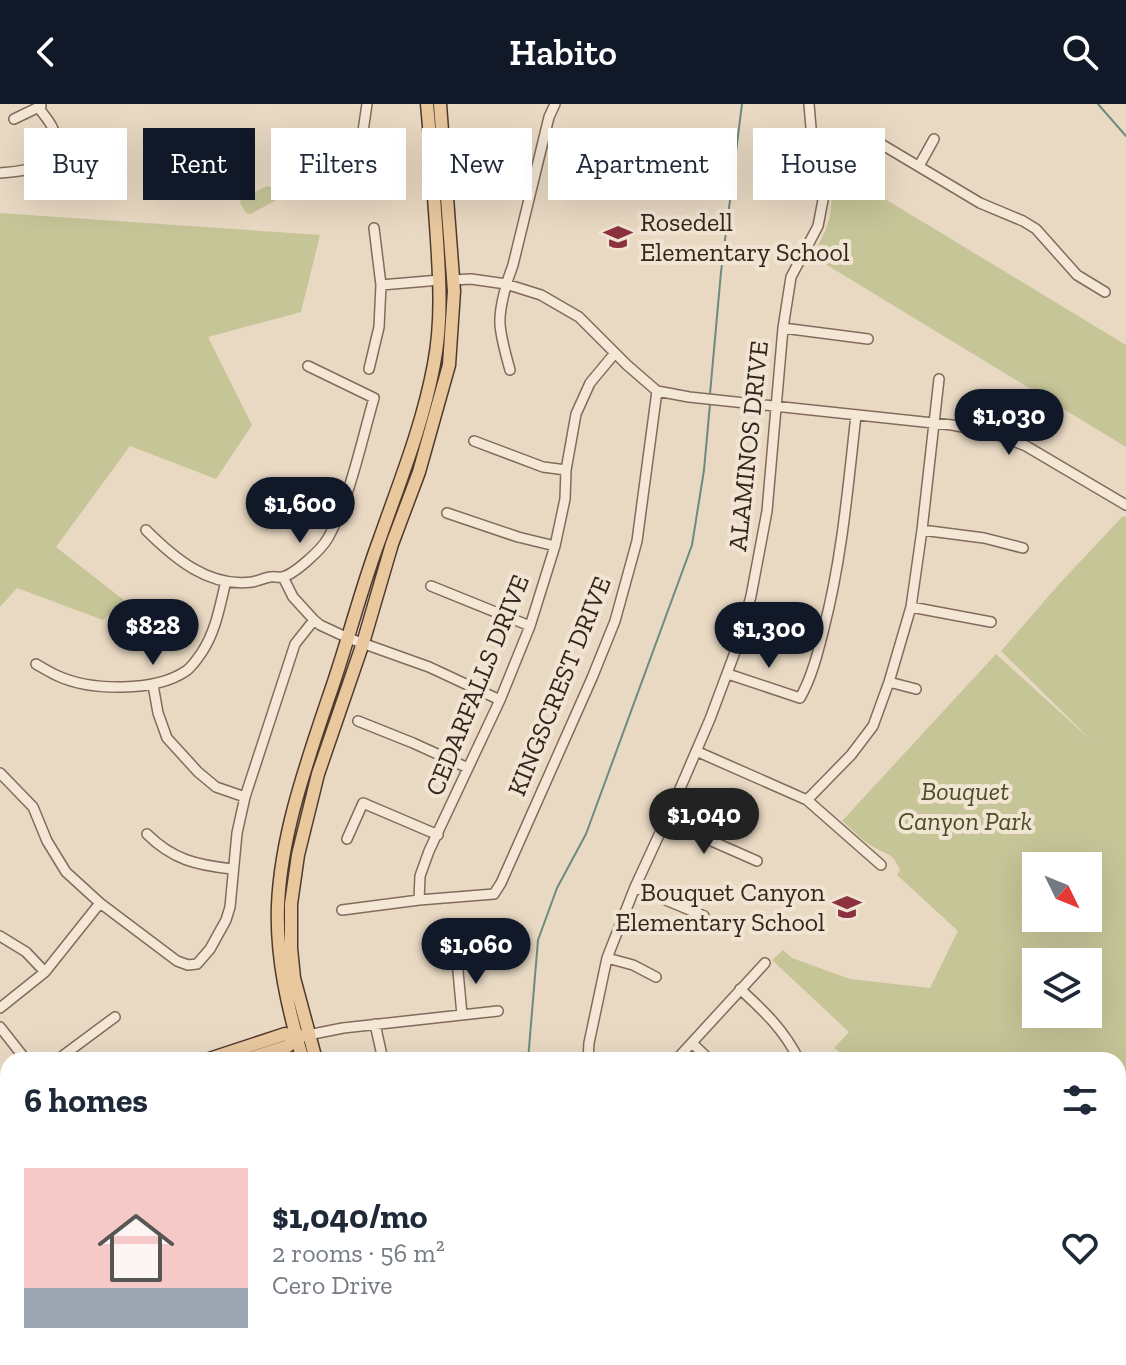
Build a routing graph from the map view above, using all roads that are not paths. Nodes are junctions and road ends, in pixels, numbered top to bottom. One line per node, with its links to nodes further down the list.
1 (367, 104): 8 (street)
2 (430, 104): 9 (main road); 19 (main road)
3 (440, 104): 10 (main road)
4 (555, 104): 20 (street)
5 (809, 104): 11 (street, ALAMINOS DRIVE)
6 (41, 106): 7 (street); 15 (street)
7 (14, 119)
8 (363, 128)
9 (433, 128)
10 (442, 128)
11 (811, 128)
12 (934, 139): 14 (street)
13 (885, 146): 14 (street)
14 (919, 166): 22 (street)
15 (0, 173)
16 (446, 200): 19 (main road)
17 (823, 200): 23 (street, ALAMINOS DRIVE)
18 (374, 228): 21 (street)
19 (447, 280): 20 (street); 21 (street); 49 (main road); 50 (main road)
20 (506, 284): 25 (street); 28 (street)
21 (381, 285): 27 (street)
22 (1105, 292)
23 (783, 328): 24 (street); 31 (street, ALAMINOS DRIVE)
24 (868, 339)
25 (615, 353): 30 (street); 35 (street, CEDARFALLS DRIVE)
26 (308, 366): 42 (street)
27 (369, 369)
28 (510, 370)
29 (939, 379): 33 (street)
30 (657, 391): 31 (street); 71 (street, KINGSCREST DRIVE)
31 (776, 405): 32 (street); 52 (street, ALAMINOS DRIVE)
32 (856, 415): 33 (street); 52 (street)
33 (933, 423): 36 (street); 39 (street)
34 (474, 441): 35 (street)
35 (566, 470): 40 (street, CEDARFALLS DRIVE)
36 (1126, 505)
37 (447, 513): 40 (street)
38 (146, 530): 43 (street)
39 (922, 530): 41 (street); 45 (street)
40 (555, 546): 48 (street, CEDARFALLS DRIVE)
41 (1023, 548)
42 (283, 577): 43 (street); 46 (street)
43 (226, 581): 54 (street)
44 (431, 586): 48 (street)
45 (911, 607): 47 (street); 53 (street)
46 (314, 620): 49 (street); 61 (street)
47 (991, 622)
48 (530, 626): 56 (street, CEDARFALLS DRIVE)
49 (348, 638): 50 (street); 88 (main road)
50 (363, 643): 56 (street); 88 (main road)
51 (36, 664): 54 (street)
52 (728, 674): 58 (street, ALAMINOS DRIVE)
53 (889, 682): 55 (street); 62 (street)
54 (153, 685): 61 (street)
55 (916, 689)
56 (500, 700): 59 (street, CEDARFALLS DRIVE)
57 (358, 721): 59 (street)
58 (696, 751): 62 (street); 63 (street, ALAMINOS DRIVE)
59 (468, 768): 65 (street, CEDARFALLS DRIVE)
60 (0, 773): 72 (street)
61 (245, 797): 69 (street)
62 (807, 800): 68 (street)
63 (666, 821): 67 (street); 70 (street, ALAMINOS DRIVE)
64 (147, 834): 69 (street)
65 (438, 835): 66 (street); 71 (street, CEDARFALLS DRIVE)
66 (347, 839)
67 (757, 861)
68 (881, 865)
69 (232, 869): 72 (street)
70 (635, 887): 74 (street); 76 (street, ALAMINOS DRIVE)
71 (419, 900): 73 (street)
72 (100, 903): 79 (street)
73 (342, 910)
74 (704, 916)
75 (0, 936): 79 (street)
76 (607, 958): 80 (street); 97 (street, ALAMINOS DRIVE)
77 (457, 960): 84 (street)
78 (765, 963): 81 (street)
79 (45, 972): 82 (street)
80 (656, 977)
81 (740, 989): 89 (street); 100 (street)
82 (0, 1008)
83 (498, 1011): 84 (street)
84 (462, 1015): 86 (street)
85 (115, 1017): 91 (street)
86 (375, 1024): 88 (street); 96 (street)
87 (0, 1027): 90 (street)
88 (302, 1036): 92 (main road); 93 (main road); 94 (main road); 95 (main road)
89 (692, 1043): 98 (street); 99 (street)
90 (20, 1052)
91 (68, 1052)
92 (230, 1052)
93 (270, 1052)
94 (303, 1052)
95 (311, 1052)
96 (381, 1052)
97 (588, 1052)
98 (684, 1052)
99 (702, 1052)
100 (795, 1052)

